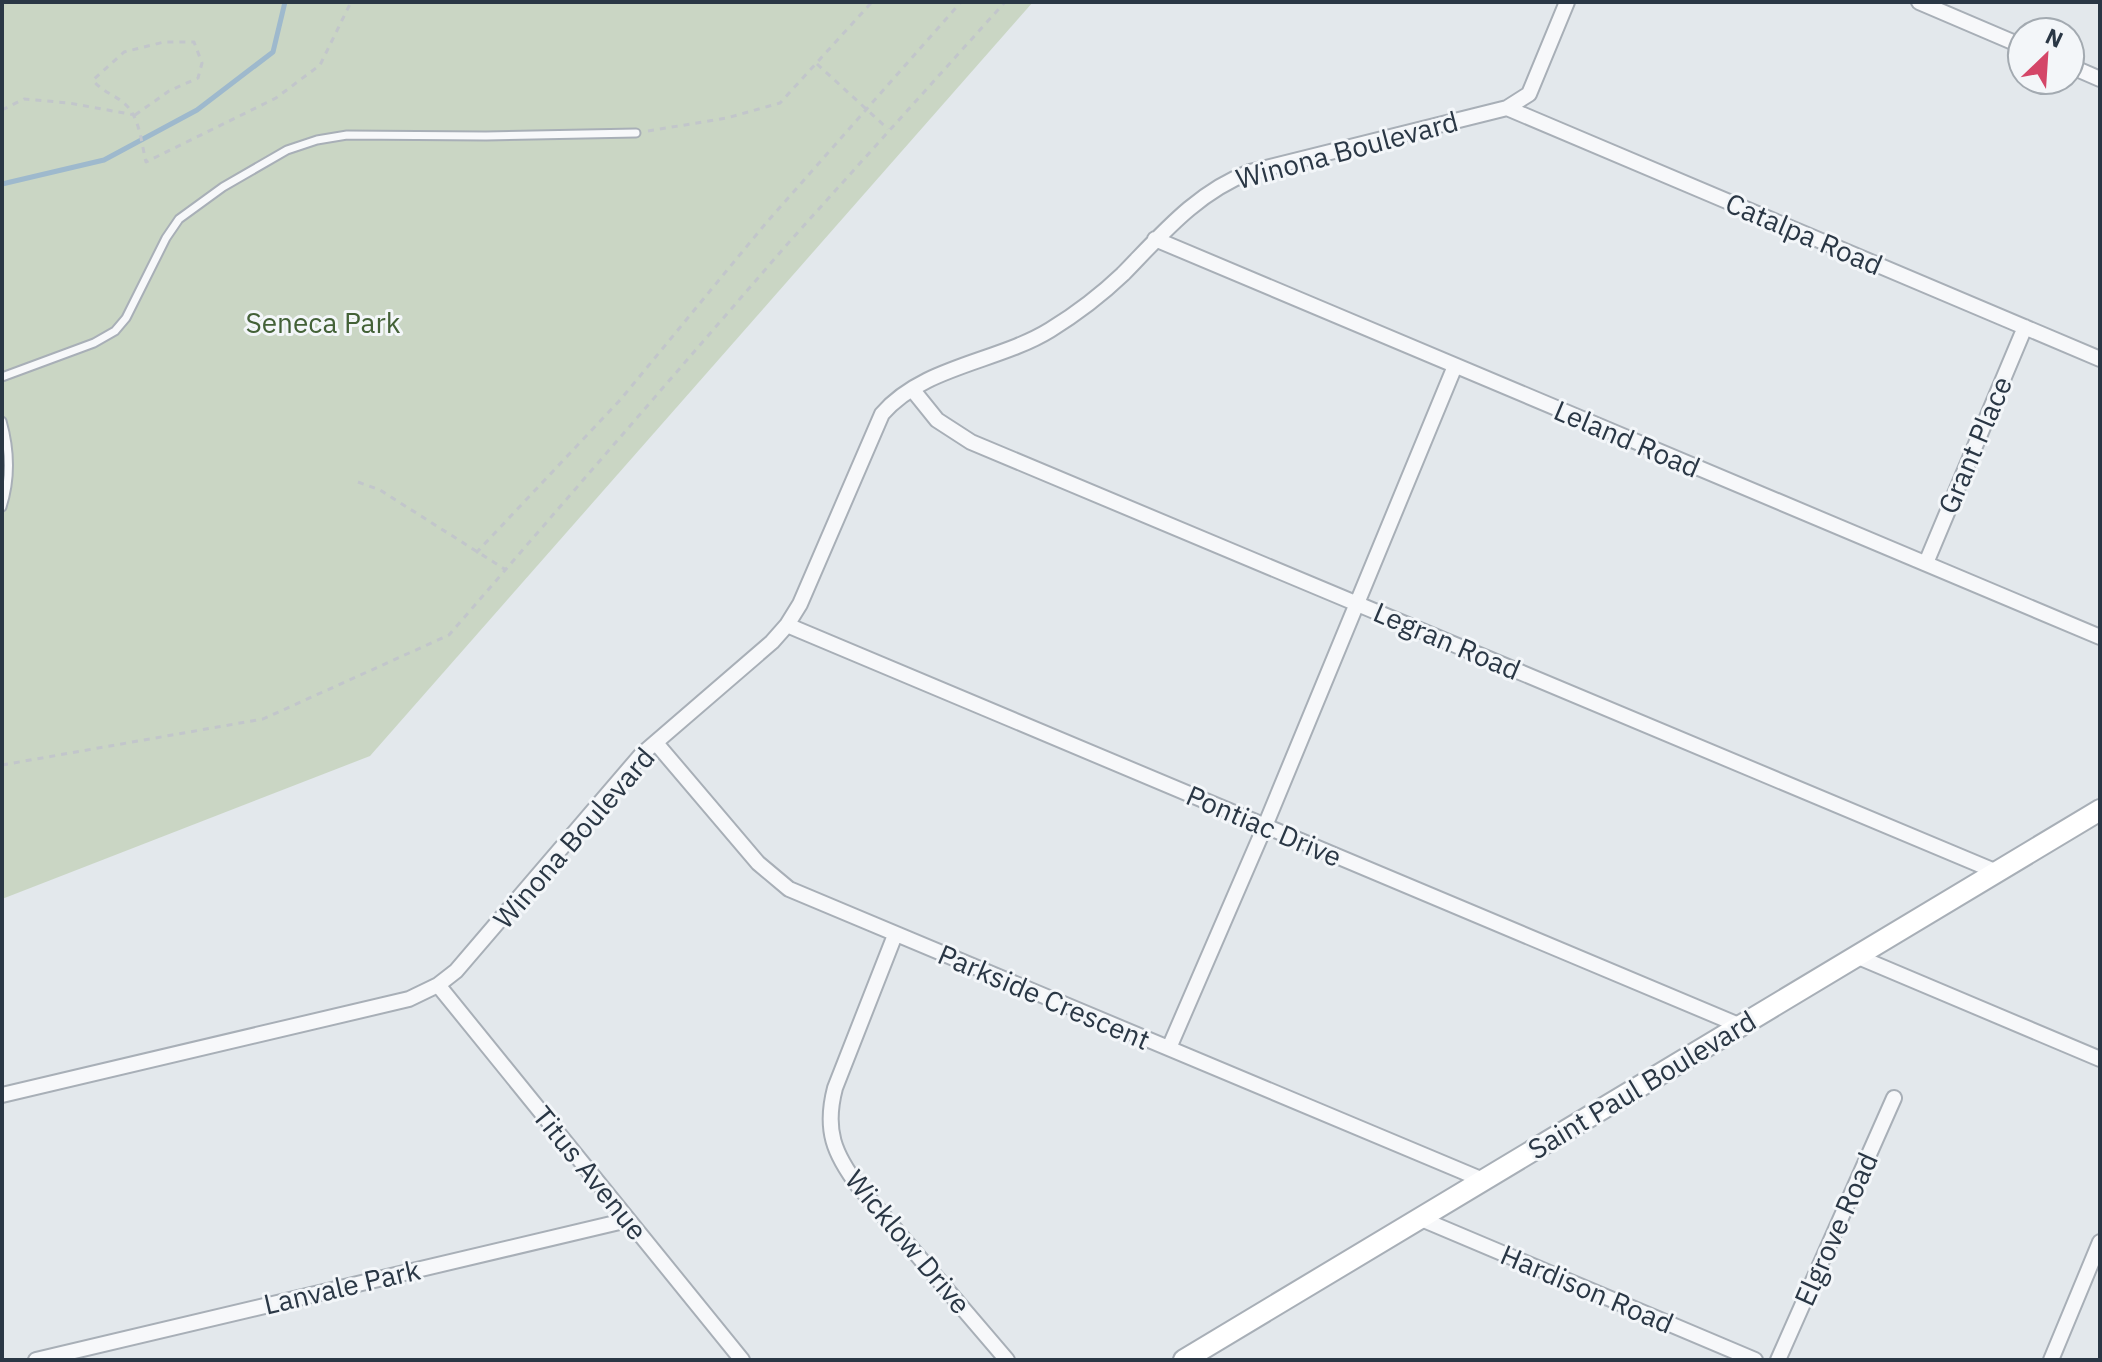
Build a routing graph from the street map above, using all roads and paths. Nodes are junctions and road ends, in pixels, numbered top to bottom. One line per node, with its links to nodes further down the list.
1 (351, 2): 12 (path)
2 (872, 2): 8 (path)
3 (961, 2): 11 (path)
4 (1005, 2): 13 (path)
5 (1567, 2): 9 (street)
6 (1919, 2): 7 (street)
7 (2006, 39)
8 (817, 64): 11 (path); 14 (path)
9 (1507, 108): 15 (street, Winona Boulevard); 16 (street, Catalpa Road)
10 (2, 110): 12 (path)
11 (867, 110): 13 (path); 24 (path)
12 (135, 115): 12 (path)
13 (889, 130): 26 (path)
14 (636, 133): 19 (lane)
15 (1155, 239): 18 (street, Leland Road); 20 (street, Winona Boulevard)
16 (2025, 327): 17 (street, Catalpa Road); 25 (street, Grant Place)
17 (2100, 359)
18 (1455, 366): 25 (street, Leland Road); 27 (street)
19 (2, 377)
20 (912, 389): 27 (street, Legran Road); 28 (street, Winona Boulevard)
21 (2, 421): 23 (lane)
22 (358, 482): 24 (path)
23 (2, 507)
24 (476, 553): 26 (path)
25 (1926, 563): 29 (street, Leland Road)
26 (506, 570): 31 (path)
27 (1357, 603): 33 (street); 34 (street, Legran Road)
28 (787, 625): 30 (street, Winona Boulevard); 33 (street, Pontiac Drive)
29 (2100, 637)
30 (656, 743): 35 (street, Parkside Crescent); 37 (street, Winona Boulevard)
31 (2, 765)
32 (2100, 810): 34 (main road, Saint Paul Boulevard)
33 (1265, 826): 38 (street, Pontiac Drive); 39 (street)
34 (1997, 872): 36 (main road, Saint Paul Boulevard)
35 (895, 935): 39 (street, Parkside Crescent); 50 (street, Wicklow Drive)
36 (1856, 956): 38 (main road, Saint Paul Boulevard); 40 (street)
37 (438, 985): 41 (street, Winona Boulevard); 45 (street, Titus Avenue)
38 (1741, 1026): 43 (main road, Saint Paul Boulevard)
39 (1169, 1048): 43 (street, Parkside Crescent)
40 (2100, 1059)
41 (2, 1095)
42 (1894, 1098): 53 (street, Elgrove Road)
43 (1483, 1180): 44 (main road, Saint Paul Boulevard)
44 (1419, 1218): 51 (main road, Saint Paul Boulevard); 52 (street, Hardison Road)
45 (628, 1220): 47 (street, Lanvale Park); 49 (street, Titus Avenue)
46 (2100, 1242): 54 (street)
47 (57, 1358): 48 (street, Lanvale Park)
48 (36, 1360)
49 (742, 1360)
50 (1007, 1360)
51 (1184, 1360)
52 (1755, 1360)
53 (1778, 1360)
54 (2051, 1360)

